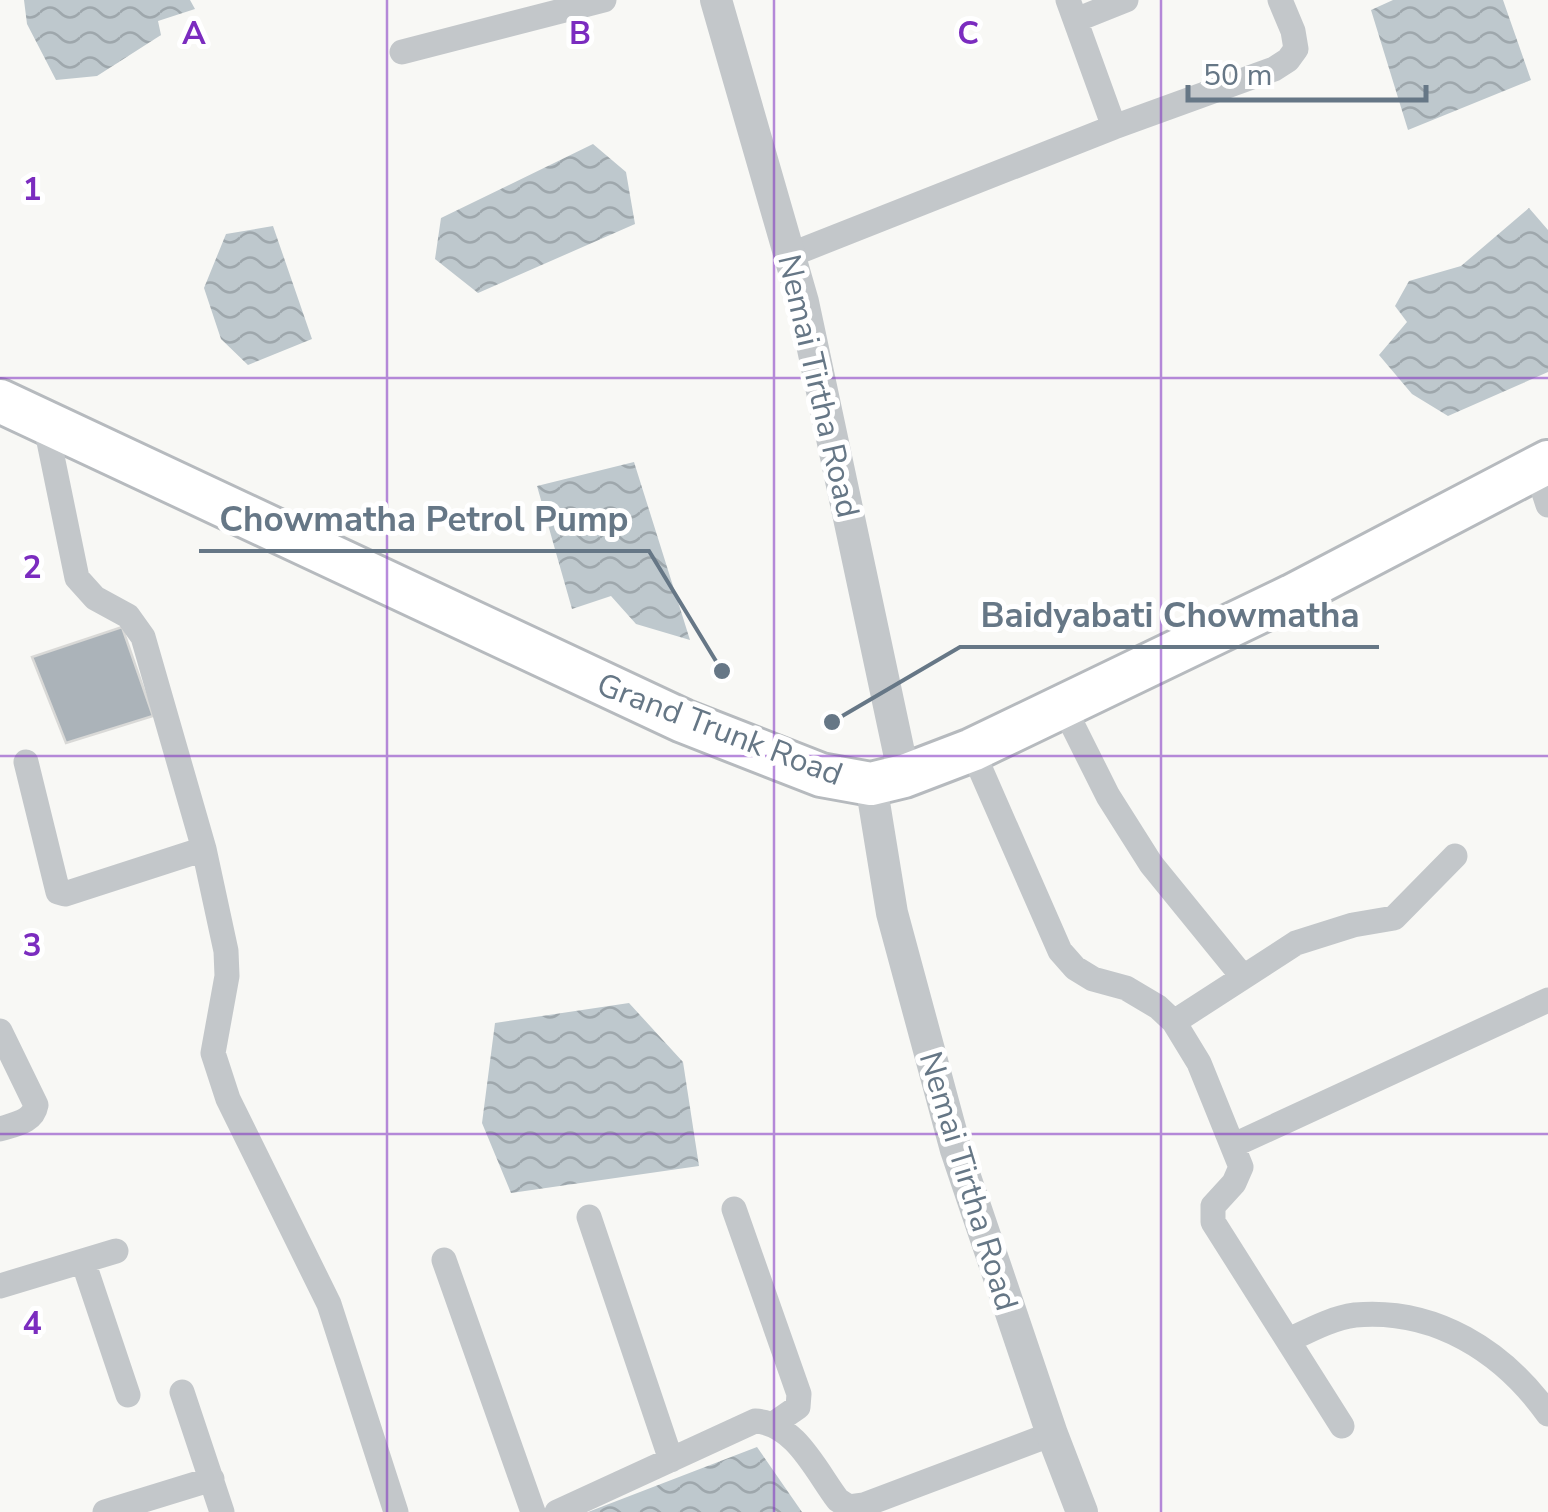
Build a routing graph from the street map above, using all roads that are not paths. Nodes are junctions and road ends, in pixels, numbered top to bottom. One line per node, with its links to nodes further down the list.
1 (604, 0): 6 (street)
2 (716, 0): 8 (street, Nemai Tirtha Road)
3 (1126, 0): 5 (street)
4 (1280, 0): 7 (street)
5 (1072, 10): 7 (street)
6 (402, 52)
7 (1114, 127): 8 (street)
8 (790, 255): 15 (street, Nemai Tirtha Road)
9 (0, 400): 10 (main road, Grand Trunk Road)
10 (45, 422): 15 (main road, Grand Trunk Road); 16 (street)
11 (1544, 478): 12 (main road)
12 (1063, 706): 13 (main road); 18 (street)
13 (972, 750): 15 (main road); 20 (street)
14 (26, 762): 16 (street)
15 (888, 780): 36 (street, Nemai Tirtha Road)
16 (204, 849): 41 (street)
17 (1454, 856): 18 (street)
18 (1243, 977): 20 (street)
19 (1548, 1000): 23 (street)
20 (1174, 1022): 23 (street)
21 (0, 1032): 22 (street)
22 (0, 1129)
23 (1234, 1145): 30 (street)
24 (734, 1209): 34 (street)
25 (589, 1217): 37 (street)
26 (116, 1251): 28 (street)
27 (444, 1260): 42 (street)
28 (83, 1261): 29 (street); 32 (street)
29 (0, 1286)
30 (1289, 1340): 33 (street); 35 (street)
31 (182, 1392): 38 (street)
32 (128, 1394)
33 (1548, 1414)
34 (775, 1423): 36 (street); 37 (street)
35 (1342, 1426)
36 (1052, 1434): 44 (street, Nemai Tirtha Road)
37 (671, 1460): 43 (street)
38 (212, 1479): 39 (street); 40 (street)
39 (105, 1512)
40 (222, 1512)
41 (396, 1512)
42 (533, 1512)
43 (557, 1512)
44 (1082, 1512)

